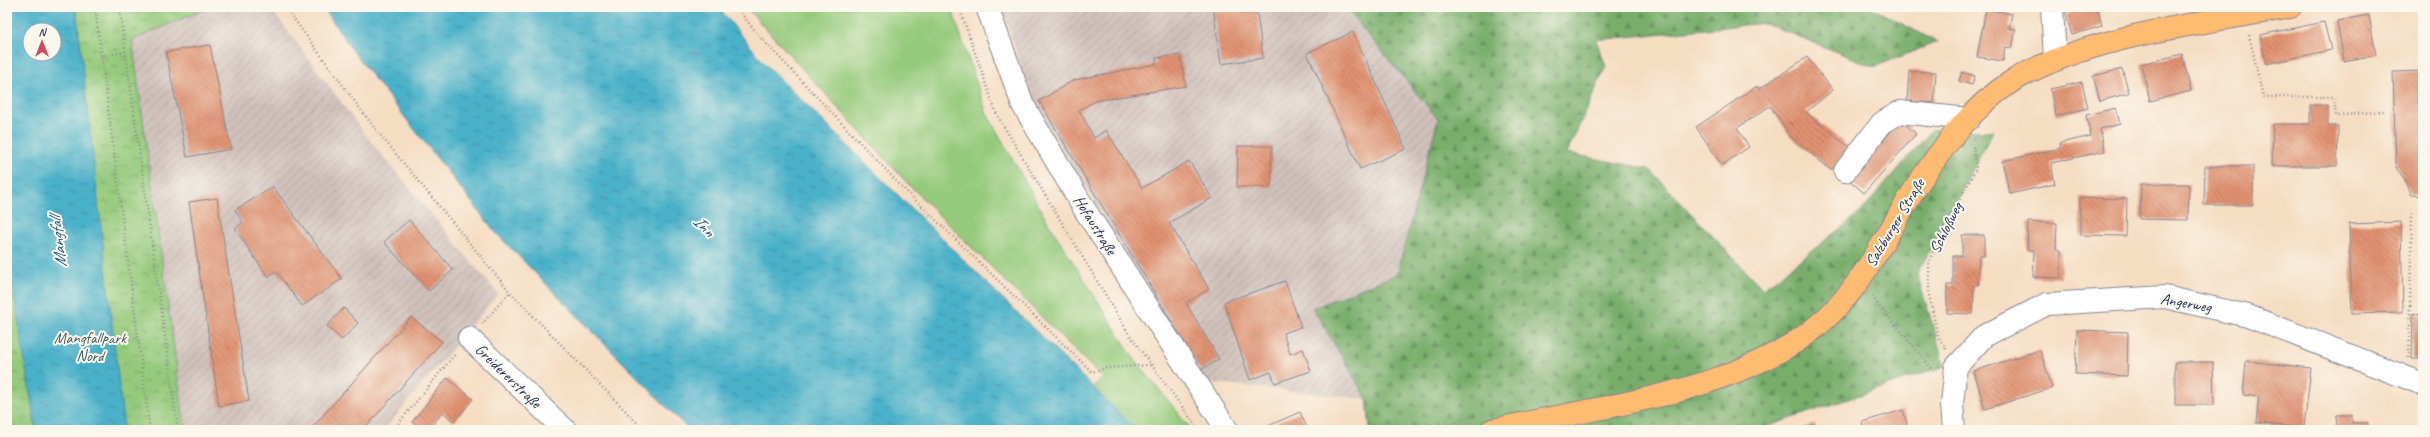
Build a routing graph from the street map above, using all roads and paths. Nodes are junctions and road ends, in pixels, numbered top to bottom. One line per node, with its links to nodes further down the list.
1 (96, 7): 13 (path)
2 (132, 7): 12 (path)
3 (285, 7): 19 (path)
4 (736, 7): 23 (path)
5 (959, 7): 23 (path)
6 (987, 7): 34 (street, Hofaustraße)
7 (2052, 7): 14 (street)
8 (2290, 7): 10 (main road, Salzburger Straße)
9 (2421, 7): 11 (path)
10 (2244, 16): 14 (main road, Salzburger Straße); 15 (path)
11 (2423, 43)
12 (125, 52): 13 (path); 29 (path)
13 (101, 56): 28 (path)
14 (2055, 60): 16 (main road, Salzburger Straße)
15 (2384, 111)
16 (1969, 119): 17 (street); 24 (path, Schloßweg); 27 (main road, Salzburger Straße)
17 (1845, 171)
18 (2412, 210): 26 (path)
19 (510, 292): 21 (path); 32 (path)
20 (1870, 294): 25 (path)
21 (495, 310)
22 (469, 338): 30 (path); 31 (street, Greidererstraße)
23 (1151, 365): 33 (path)
24 (1956, 367): 26 (street, Angerweg); 36 (street)
25 (1936, 373)
26 (2416, 381)
27 (1486, 422): 35 (path)
28 (150, 430)
29 (178, 430)
30 (393, 430)
31 (565, 430)
32 (644, 430)
33 (1199, 430)
34 (1227, 430)
35 (1433, 430)
36 (1954, 430)

